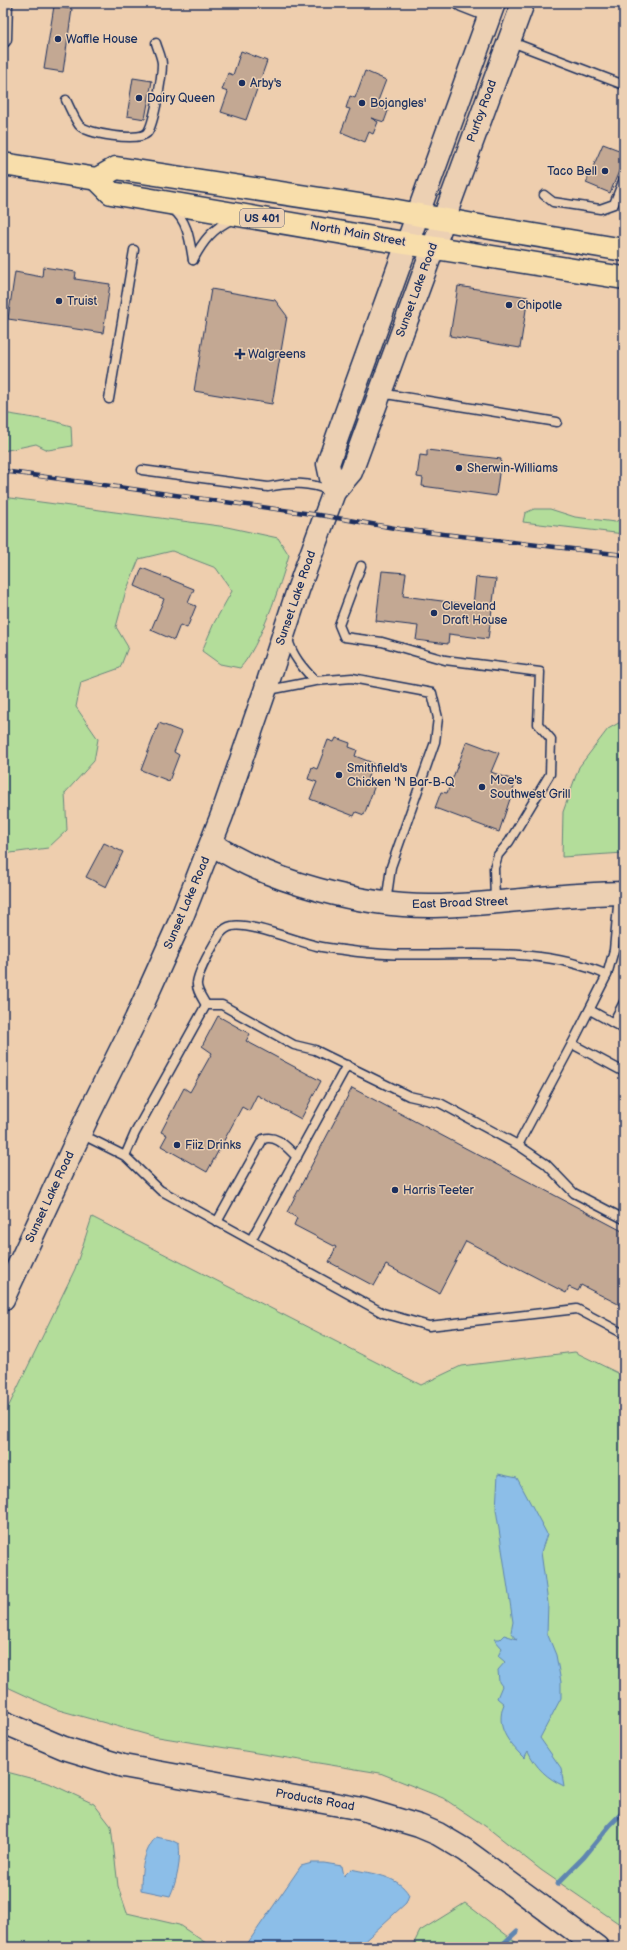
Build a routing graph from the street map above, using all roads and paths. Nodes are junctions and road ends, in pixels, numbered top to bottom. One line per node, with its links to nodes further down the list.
1 (4, 3): 5 (street)
2 (462, 3): 4 (street)
3 (522, 3): 6 (main road, Purfoy Road)
4 (492, 8): 16 (main road)
5 (3, 39)
6 (508, 41): 8 (lane); 17 (main road, Purfoy Road)
7 (156, 44): 9 (lane)
8 (624, 85)
9 (66, 100)
10 (3, 164): 11 (highway)
11 (98, 179): 14 (highway, North Main Street / US 401); 16 (highway, US 401)
12 (624, 179): 13 (lane)
13 (544, 195)
14 (161, 201): 15 (highway, North Main Street / US 401); 15 (lane)
15 (243, 214): 18 (highway, North Main Street / US 401)
16 (417, 214): 17 (highway, US 401); 18 (main road)
17 (443, 219): 19 (main road, Sunset Lake Road); 21 (highway, US 401)
18 (407, 243): 19 (highway, North Main Street / US 401); 27 (main road)
19 (432, 247): 22 (highway, North Main Street / US 401); 23 (main road, Sunset Lake Road)
20 (134, 250): 24 (lane)
21 (624, 250)
22 (624, 278)
23 (380, 393): 25 (lane); 27 (main road, Sunset Lake Road)
24 (109, 399)
25 (557, 422)
26 (142, 470): 27 (lane)
27 (334, 492): 29 (main road, Sunset Lake Road)
28 (361, 566): 34 (lane)
29 (285, 628): 30 (lane); 31 (main road, Sunset Lake Road)
30 (315, 681): 31 (lane); 35 (lane)
31 (262, 701): 32 (main road, Sunset Lake Road)
32 (212, 844): 35 (main road, East Broad Street); 45 (main road, Sunset Lake Road)
33 (622, 893): 34 (main road, East Broad Street); 36 (lane)
34 (495, 902): 35 (main road, East Broad Street)
35 (386, 903)
36 (607, 975): 38 (lane); 39 (lane)
37 (624, 1002): 40 (lane)
38 (206, 1005): 43 (lane); 47 (lane)
39 (590, 1010): 40 (lane); 42 (lane)
40 (613, 1023): 41 (lane)
41 (624, 1029)
42 (572, 1044): 44 (lane); 46 (lane)
43 (346, 1065): 46 (lane); 48 (lane)
44 (624, 1072)
45 (80, 1134): 47 (lane); 52 (main road, Sunset Lake Road)
46 (518, 1145): 49 (lane)
47 (125, 1156): 50 (lane)
48 (297, 1157): 50 (lane); 51 (lane)
49 (624, 1219)
50 (218, 1222): 51 (lane)
51 (251, 1240): 53 (lane)
52 (3, 1299)
53 (624, 1334)
54 (3, 1722): 55 (main road, Products Road)
55 (597, 1947)

